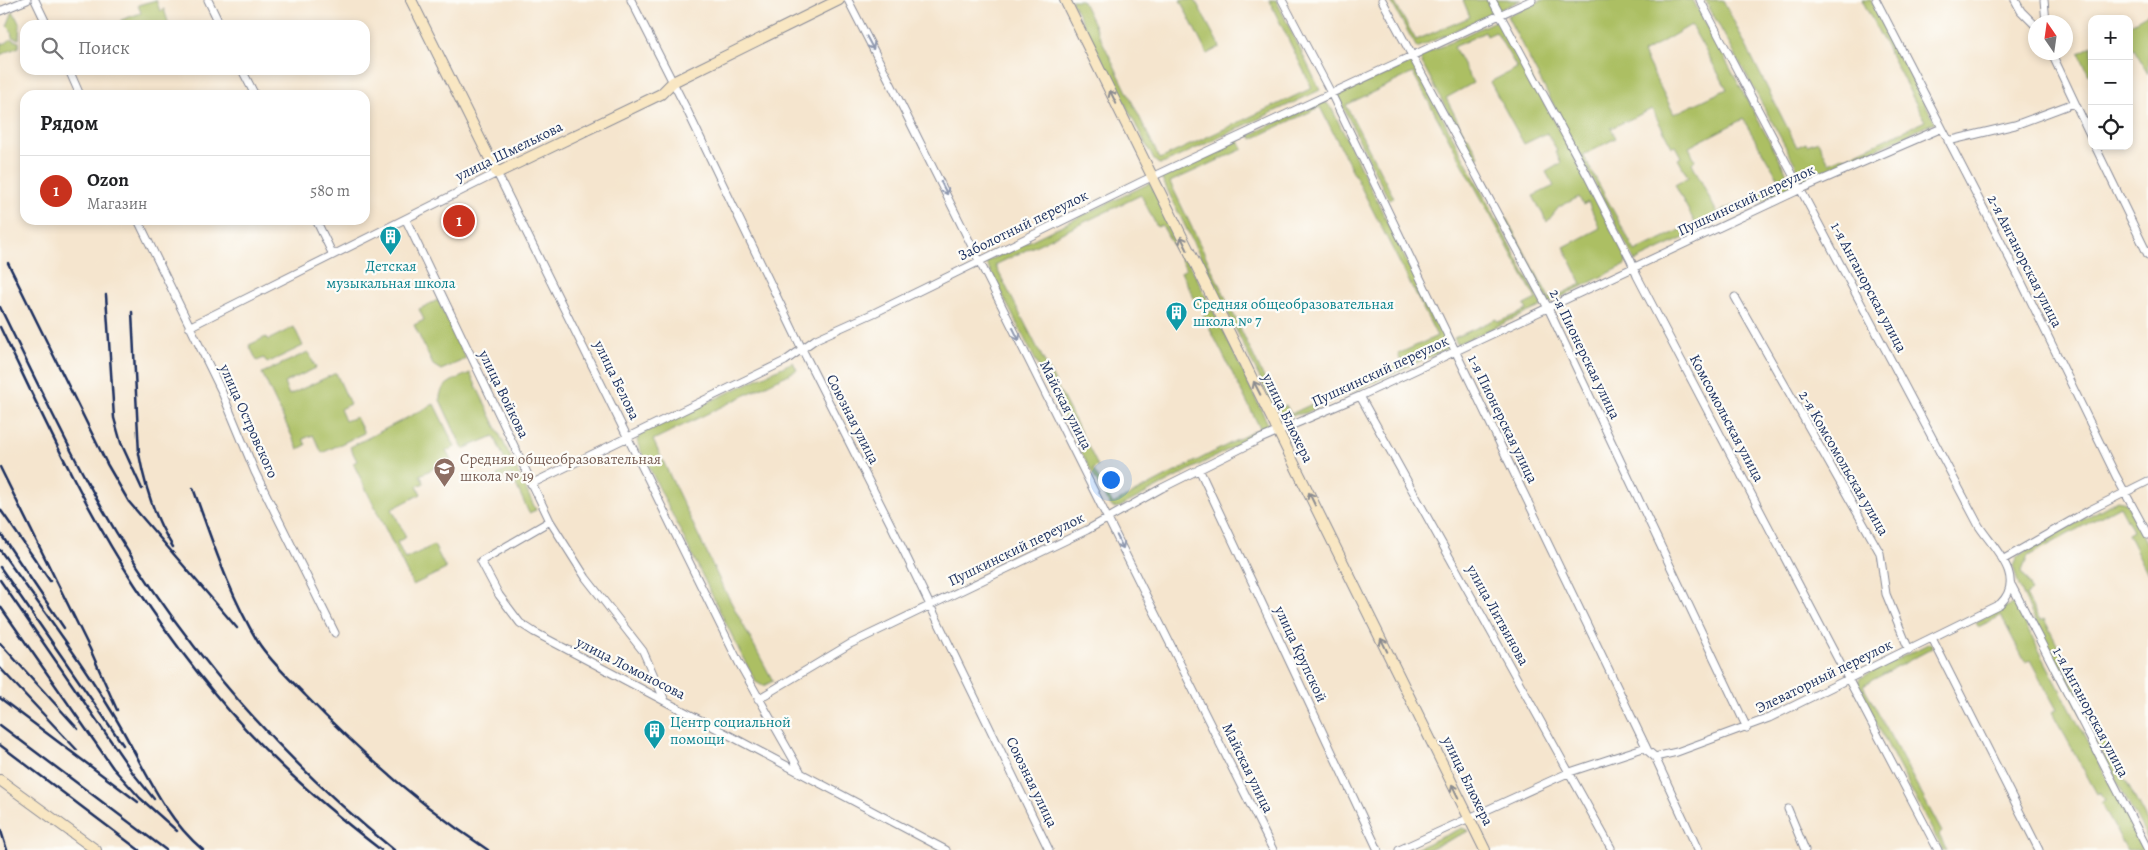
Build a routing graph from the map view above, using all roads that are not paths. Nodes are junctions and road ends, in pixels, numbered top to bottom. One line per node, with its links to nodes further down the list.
1 (26, 0): 17 (street)
2 (35, 0): 21 (street)
3 (208, 0): 22 (street)
4 (411, 0): 36 (street, улица Белова)
5 (631, 0): 27 (street, Союзная улица)
6 (839, 0): 27 (street, улица Шмелькова)
7 (848, 0): 44 (street, Майская улица, one-way to 44)
8 (1065, 0): 37 (street, улица Блюхера, one-way to 8)
9 (1282, 0): 30 (street, 1-я Пионерская улица)
10 (1382, 0): 23 (street, 2-я Пионерская улица)
11 (1492, 0): 18 (street, Комсомольская улица)
12 (1532, 0): 18 (street, Заболотный переулок)
13 (1700, 0): 38 (street, 1-я Анганорская улица)
14 (1876, 0): 32 (street, 2-я Анганорская улица)
15 (2015, 0): 20 (street)
16 (2044, 0): 19 (street)
17 (0, 11)
18 (1500, 15): 23 (street, Заболотный переулок); 45 (street, Комсомольская улица)
19 (2045, 15)
20 (2028, 18)
21 (45, 20)
22 (218, 20)
23 (1412, 55): 30 (street, Заболотный переулок); 47 (street, 2-я Пионерская улица)
24 (2055, 60): 31 (street)
25 (70, 75): 28 (street)
26 (245, 75): 29 (street)
27 (673, 82): 36 (street, улица Шмелькова); 49 (street, Союзная улица)
28 (78, 90)
29 (252, 90)
30 (1331, 93): 37 (street, Заболотный переулок); 50 (street, 1-я Пионерская улица)
31 (2074, 103): 33 (street); 34 (street)
32 (1942, 128): 34 (street, 2-я Анганорская улица); 38 (street, Пушкинский переулок)
33 (2088, 131)
34 (1948, 141): 57 (street, 2-я Анганорская улица)
35 (2097, 150): 43 (street)
36 (497, 173): 39 (street, улица Шмелькова); 53 (street, улица Белова)
37 (1152, 177): 44 (street, Заболотный переулок); 52 (street, улица Блюхера, one-way to 37)
38 (1801, 189): 45 (street, Пушкинский переулок); 61 (street, 1-я Анганорская улица)
39 (406, 220): 42 (street, улица Шмелькова); 56 (street, улица Войкова)
40 (140, 225): 48 (street, улица Островского)
41 (318, 225): 42 (street)
42 (333, 255): 48 (street, улица Шмелькова)
43 (2148, 255)
44 (980, 262): 49 (street, Заболотный переулок); 58 (street, Майская улица, one-way to 58)
45 (1633, 269): 47 (street, Пушкинский переулок); 67 (street, Комсомольская улица)
46 (1735, 297): 66 (street, 2-я Комсомольская улица)
47 (1548, 308): 50 (street, Пушкинский переулок); 70 (street, 2-я Пионерская улица)
48 (189, 326): 64 (street, улица Островского)
49 (802, 349): 53 (street, Заболотный переулок); 63 (street, Союзная улица)
50 (1455, 352): 51 (street, Пушкинский переулок); 71 (street, 1-я Пионерская улица)
51 (1360, 396): 52 (street, Пушкинский переулок); 74 (street, улица Литвинова)
52 (1278, 432): 54 (street, Пушкинский переулок); 77 (street, улица Блюхера, one-way to 52)
53 (627, 436): 56 (street, Заболотный переулок); 68 (street, улица Белова)
54 (1199, 469): 58 (street, Пушкинский переулок); 83 (street, улица Крупской)
55 (2148, 481): 57 (street)
56 (531, 484): 59 (street, улица Войкова)
57 (2126, 493): 60 (street, 2-я Анганорская улица); 61 (street)
58 (1108, 518): 63 (street, Пушкинский переулок); 82 (street, Майская улица, one-way to 82)
59 (550, 522): 69 (street, улица Войкова); 69 (street, улица Ломоносова)
60 (2148, 535)
61 (2004, 559): 62 (street, 1-я Анганорская улица)
62 (2012, 586): 65 (street, Элеваторный переулок); 90 (street, 1-я Анганорская улица)
63 (930, 606): 68 (street, Пушкинский переулок); 81 (street, Союзная улица)
64 (334, 633)
65 (1932, 638): 66 (street, Элеваторный переулок); 89 (street)
66 (1909, 650): 67 (street, Элеваторный переулок)
67 (1849, 679): 70 (street, Элеваторный переулок); 88 (street, Комсомольская улица)
68 (758, 699): 73 (street, улица Белова)
69 (666, 701): 73 (street, улица Ломоносова)
70 (1747, 728): 72 (street, Элеваторный переулок)
71 (1646, 747): 72 (street, 1-я Пионерская улица); 74 (street)
72 (1655, 757): 86 (street, 1-я Пионерская улица)
73 (800, 771): 80 (street, улица Ломоносова)
74 (1570, 772): 77 (street); 78 (street, улица Литвинова)
75 (0, 780): 79 (street)
76 (1788, 809): 87 (street)
77 (1469, 818): 84 (street); 85 (street, улица Блюхера)
78 (1611, 848)
79 (96, 850)
80 (946, 850)
81 (1049, 850)
82 (1273, 850)
83 (1378, 850)
84 (1400, 850)
85 (1485, 850)
86 (1698, 850)
87 (1806, 850)
88 (1938, 850)
89 (2039, 850)
90 (2148, 850)

